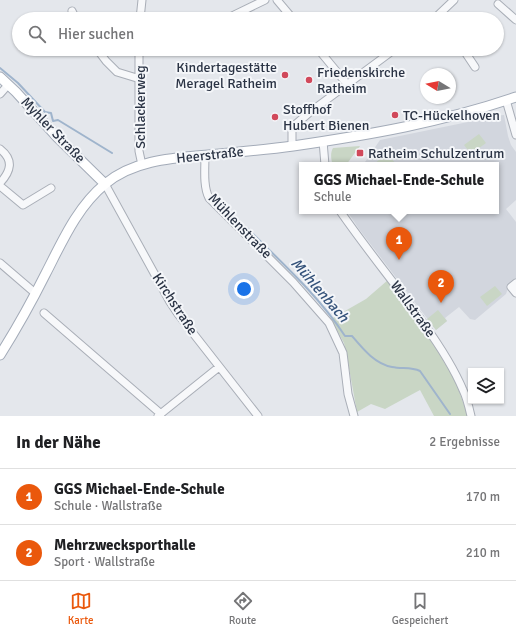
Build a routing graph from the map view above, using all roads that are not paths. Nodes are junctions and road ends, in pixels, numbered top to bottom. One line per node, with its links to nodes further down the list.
1 (142, 0): 6 (street)
2 (265, 0): 7 (street)
3 (277, 0): 8 (street)
4 (454, 0): 9 (street)
5 (498, 4): 10 (street)
6 (141, 12)
7 (240, 12)
8 (286, 12)
9 (442, 12)
10 (516, 20)
11 (102, 56): 18 (street)
12 (139, 56): 18 (street, Schlackerweg)
13 (324, 56): 20 (street)
14 (385, 56): 20 (street)
15 (467, 56): 16 (street)
16 (475, 67)
17 (0, 77): 19 (main road, Myhler Straße)
18 (140, 79): 30 (street, Schlackerweg)
19 (8, 84): 21 (street); 32 (main road, Myhler Straße)
20 (347, 84): 26 (street)
21 (0, 94)
22 (516, 97): 23 (main road, Heerstraße)
23 (506, 100): 24 (street); 25 (main road, Heerstraße)
24 (516, 135)
25 (323, 141): 26 (main road, Heerstraße); 29 (street)
26 (292, 146): 28 (main road, Heerstraße)
27 (0, 149): 31 (street)
28 (205, 155): 30 (main road, Heerstraße); 45 (street, Mühlenstraße)
29 (325, 162)
30 (142, 165): 32 (main road, Heerstraße)
31 (0, 183)
32 (105, 184): 39 (main road, Heerstraße); 42 (street, Kirchstraße)
33 (0, 186): 34 (street)
34 (51, 188)
35 (342, 214): 46 (street, Wallstraße)
36 (0, 263): 39 (street)
37 (514, 285): 38 (street)
38 (516, 293)
39 (35, 294): 41 (main road, Heerstraße)
40 (44, 313): 43 (street)
41 (0, 355)
42 (219, 367): 43 (street); 44 (street, Kirchstraße)
43 (160, 415)
44 (258, 416)
45 (354, 416)
46 (471, 416)

